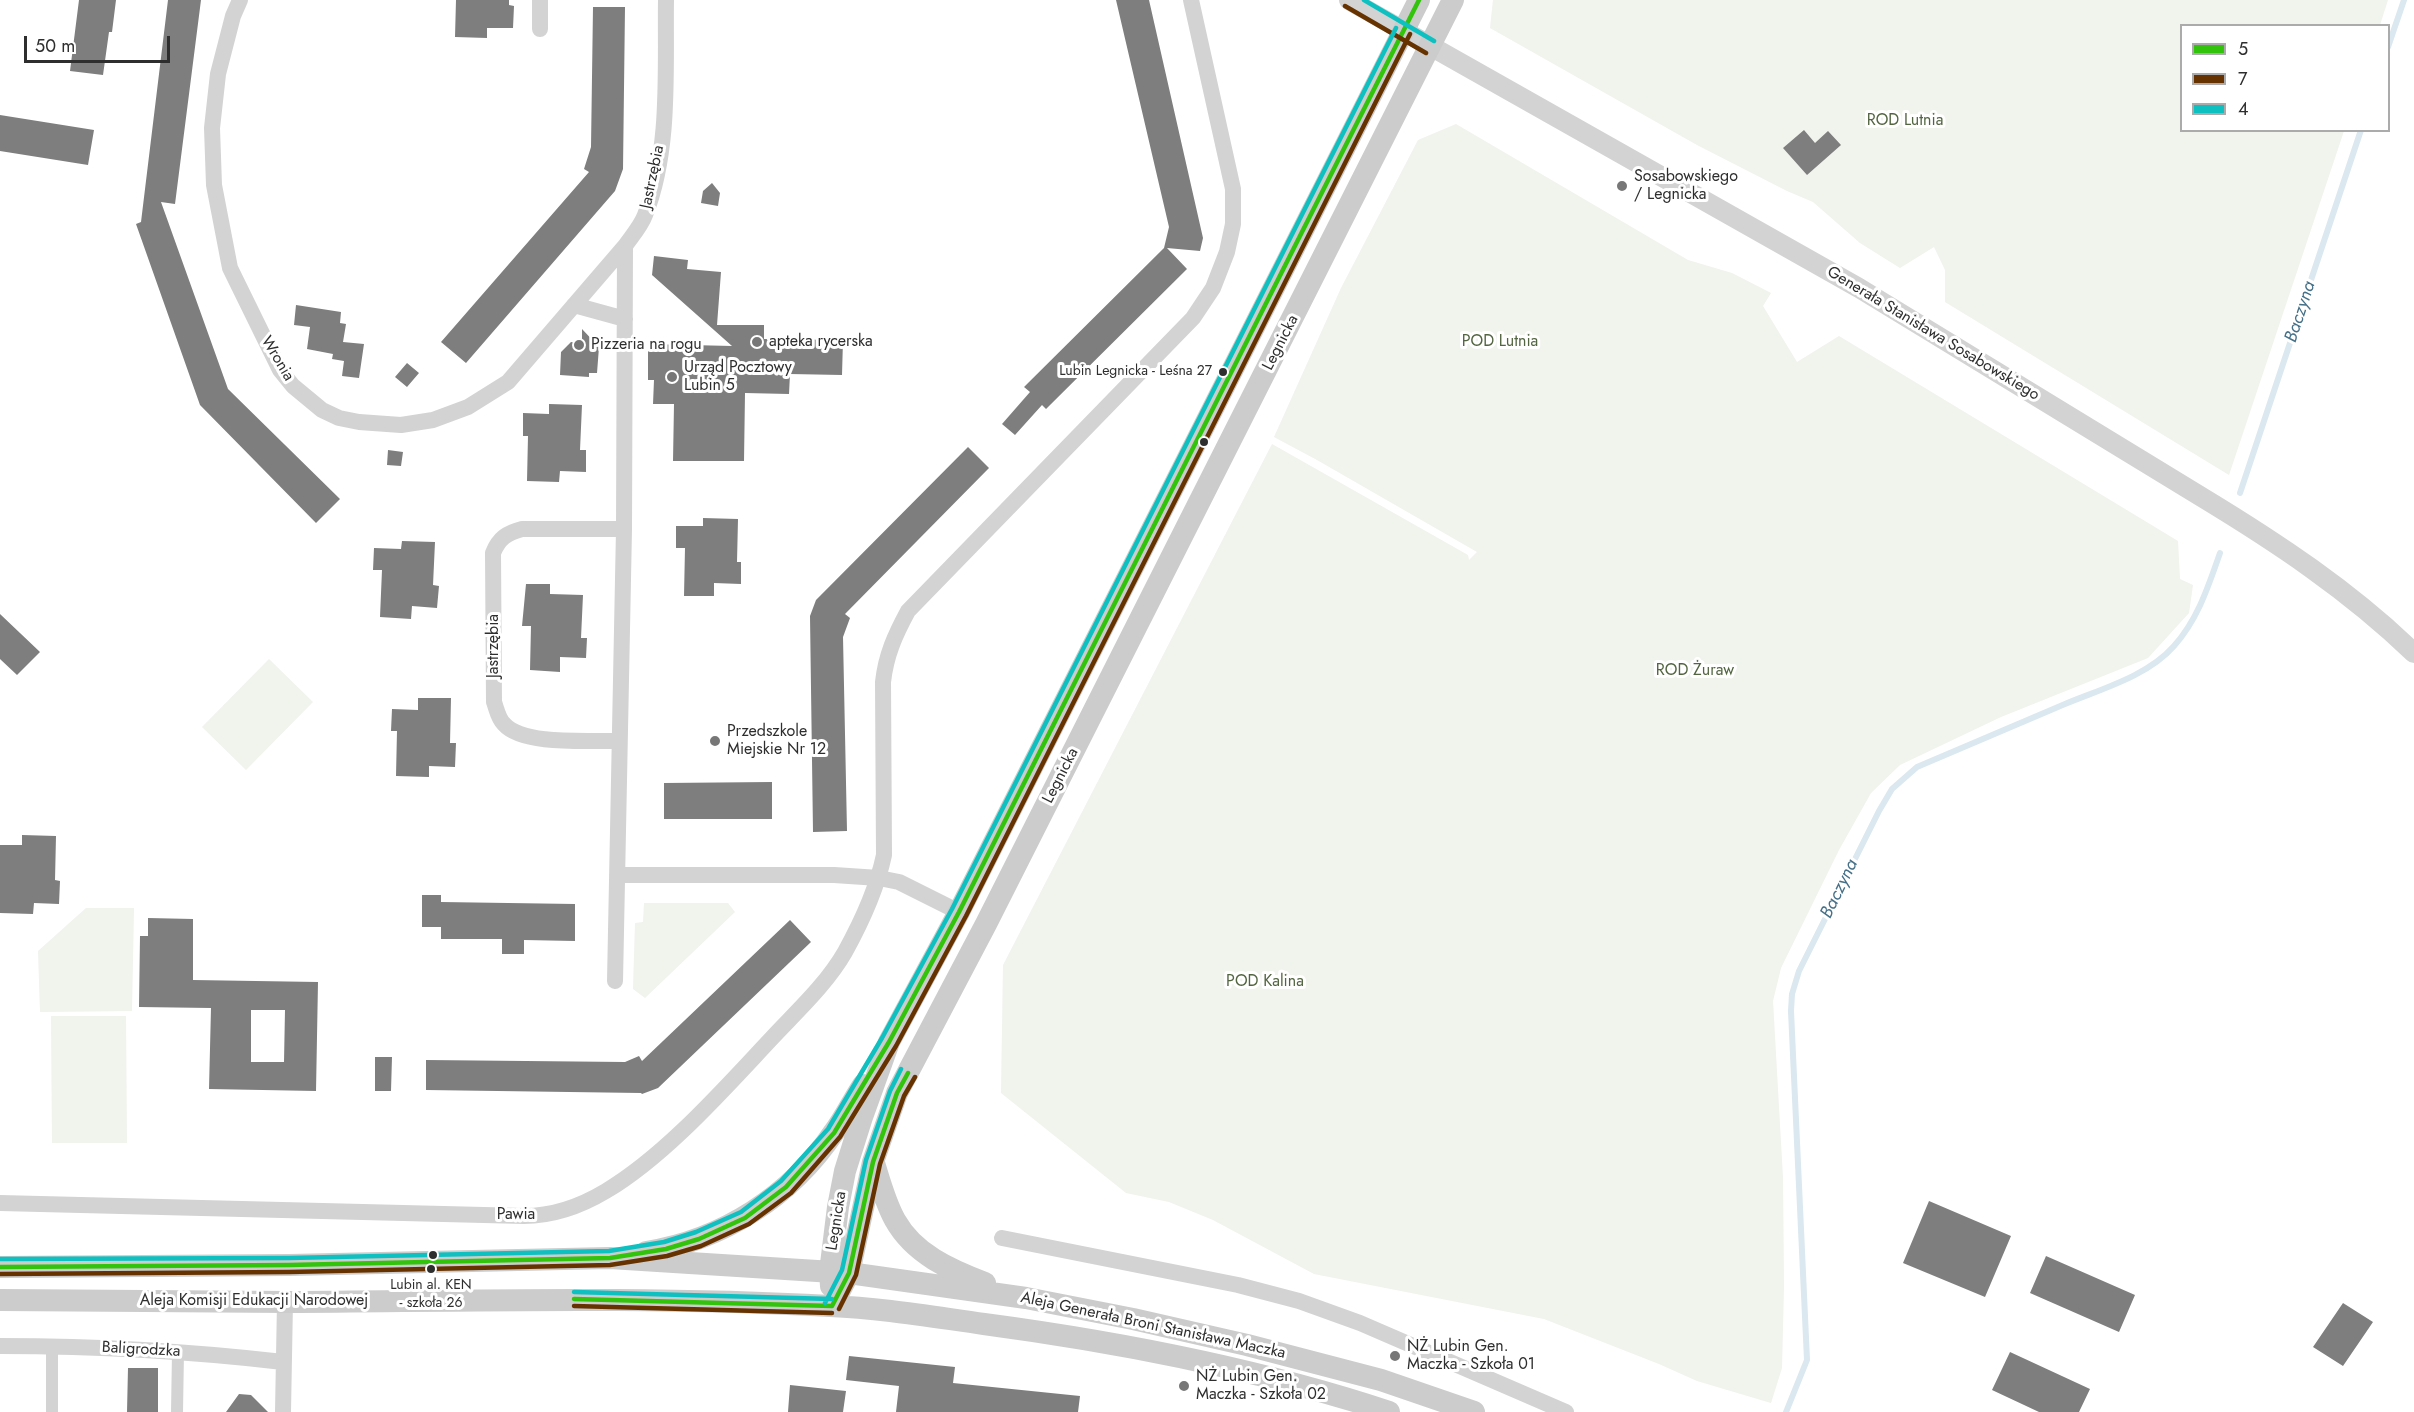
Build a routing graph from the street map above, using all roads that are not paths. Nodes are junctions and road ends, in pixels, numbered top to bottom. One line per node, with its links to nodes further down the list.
1 (240, 0): 12 (street, Wronia)
2 (540, 0): 8 (street)
3 (666, 0): 11 (street, Jastrzębia)
4 (1191, 0): 18 (street)
5 (1349, 0): 9 (street, Generała Stanisława Sosabowskiego)
6 (1419, 0): 9 (main road, Legnicka)
7 (1453, 0): 10 (main road, Legnicka)
8 (540, 29)
9 (1403, 31): 10 (street, Generała Stanisława Sosabowskiego); 19 (main road, Legnicka)
10 (1431, 46): 15 (street, Generała Stanisława Sosabowskiego); 22 (main road, Legnicka)
11 (625, 246): 12 (street, Wronia); 13 (street)
12 (574, 305): 13 (street)
13 (625, 320): 14 (street)
14 (624, 529): 16 (street); 16 (street, Jastrzębia)
15 (2414, 653)
16 (619, 741): 17 (street)
17 (617, 875): 18 (street); 20 (street)
18 (879, 878): 19 (street); 23 (street, Pawia)
19 (959, 912): 21 (main road, Legnicka)
20 (615, 981)
21 (889, 1042): 25 (main road); 27 (main road, Legnicka)
22 (873, 1162): 27 (main road, Legnicka); 28 (main road)
23 (0, 1203)
24 (1002, 1238): 41 (street)
25 (610, 1258): 26 (main road); 27 (main road, Aleja Generała Broni Stanisława Maczka)
26 (0, 1267)
27 (839, 1273): 28 (main road, Aleja Generała Broni Stanisława Maczka); 31 (main road, Legnicka)
28 (1026, 1298): 40 (main road, Aleja Generała Broni Stanisława Maczka)
29 (0, 1300): 30 (main road, Aleja Komisji Edukacji Narodowej)
30 (285, 1302): 31 (main road, Aleja Komisji Edukacji Narodowej); 35 (street)
31 (832, 1306): 39 (main road, Aleja Generała Broni Stanisława Maczka)
32 (52, 1346): 33 (street, Baligrodzka); 34 (street, Baligrodzka); 36 (street)
33 (0, 1347)
34 (178, 1352): 35 (street, Baligrodzka); 37 (street)
35 (282, 1362): 38 (street)
36 (52, 1412)
37 (177, 1412)
38 (283, 1412)
39 (1389, 1412)
40 (1474, 1412)
41 (1566, 1412)

